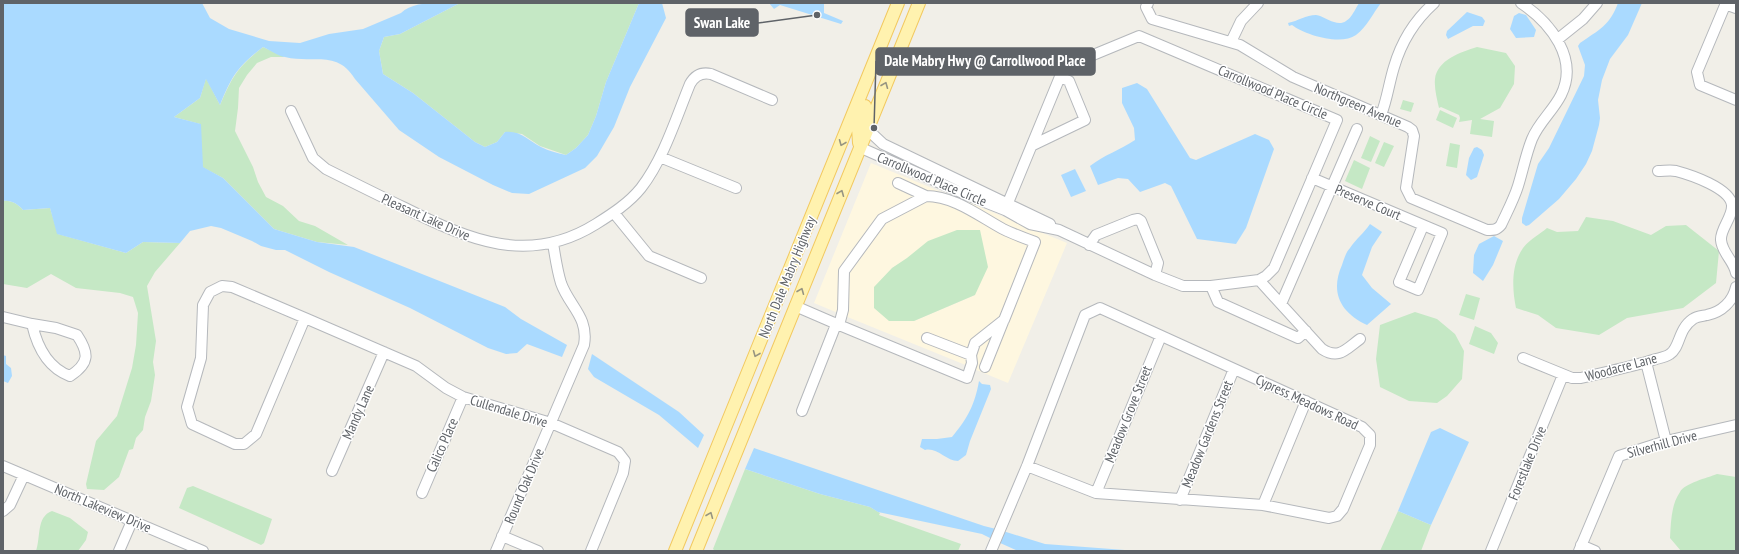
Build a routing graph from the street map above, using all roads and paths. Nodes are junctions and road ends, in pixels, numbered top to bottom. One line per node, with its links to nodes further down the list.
1 (898, 3): 66 (main road, North Dale Mabry Highway, one-way to 66)
2 (906, 3): 21 (main road)
3 (919, 3): 18 (main road, North Dale Mabry Highway, one-way to 3)
4 (1148, 3): 12 (street, Northgreen Avenue)
5 (1258, 3): 12 (street)
6 (1434, 3): 17 (street)
7 (1521, 3): 11 (street, Northgreen Avenue)
8 (1597, 3): 11 (street)
9 (1726, 4): 10 (street); 15 (street)
10 (1736, 8)
11 (1558, 39): 17 (street, Northgreen Avenue)
12 (1231, 42): 17 (street, Northgreen Avenue)
13 (1060, 77): 20 (street, Carrollwood Place Circle); 20 (street); 26 (street, Carrollwood Place Circle)
14 (772, 100): 22 (street, Pleasant Lake Drive)
15 (1736, 100)
16 (291, 111): 37 (street, Pleasant Lake Drive)
17 (1381, 115)
18 (867, 129): 21 (main road, North Dale Mabry Highway); 23 (street)
19 (1357, 129): 28 (street)
20 (1033, 145): 33 (street, Carrollwood Place Circle)
21 (859, 147): 25 (street, Carrollwood Place Circle); 46 (main road, North Dale Mabry Highway, one-way to 21)
22 (660, 157): 29 (street); 34 (street, Pleasant Lake Drive)
23 (921, 163): 25 (street); 30 (street)
24 (1658, 171): 39 (street)
25 (917, 173): 30 (street, Carrollwood Place Circle)
26 (1312, 178): 28 (street, Preserve Court); 42 (street, Carrollwood Place Circle)
27 (898, 183): 31 (street)
28 (1332, 187): 35 (street, Preserve Court); 45 (street)
29 (736, 188)
30 (968, 190): 32 (street); 33 (street, Carrollwood Place Circle)
31 (926, 196): 32 (street); 51 (street)
32 (962, 206): 49 (street)
33 (1006, 207): 36 (street); 36 (street, Carrollwood Place Circle)
34 (614, 213): 37 (street, Pleasant Lake Drive); 41 (street)
35 (1423, 226): 35 (street, Preserve Court)
36 (1059, 230): 38 (street, Carrollwood Place Circle)
37 (552, 243): 67 (street, Round Oak Drive)
38 (1089, 245): 40 (street, Carrollwood Place Circle); 40 (street)
39 (1736, 273)
40 (1155, 275): 43 (street, Carrollwood Place Circle)
41 (701, 278)
42 (1259, 280): 43 (street, Carrollwood Place Circle); 45 (street)
43 (1210, 286): 52 (street)
44 (1736, 287): 59 (street, Woodacre Lane)
45 (1281, 304): 52 (street)
46 (795, 306): 51 (street); 89 (main road, North Dale Mabry Highway, one-way to 46)
47 (3, 317): 50 (street)
48 (305, 318): 48 (street, Cullendale Drive); 56 (street, Cullendale Drive)
49 (1004, 320): 57 (street); 60 (street)
50 (32, 324): 50 (street)
51 (839, 325): 57 (street); 65 (street)
52 (1306, 331): 55 (street)
53 (1161, 336): 61 (street, Cypress Meadows Road); 71 (street, Cypress Meadows Road); 75 (street, Meadow Grove Street)
54 (927, 338): 57 (street)
55 (1360, 339)
56 (384, 352): 63 (street, Cullendale Drive); 72 (street, Mandy Lane)
57 (971, 355)
58 (1523, 358): 62 (street, Woodacre Lane)
59 (1646, 362): 62 (street, Woodacre Lane); 69 (street)
60 (985, 367)
61 (1234, 369): 64 (street, Cypress Meadows Road); 76 (street, Meadow Gardens Street)
62 (1563, 375): 91 (street, Forestlake Drive)
63 (463, 397): 67 (street, Cullendale Drive); 74 (street, Calico Place)
64 (1306, 401): 77 (street); 77 (street, Cypress Meadows Road)
65 (802, 411)
66 (732, 412): 87 (main road, North Dale Mabry Highway); 88 (main road)
67 (551, 424): 80 (street, Round Oak Drive); 86 (street, Cullendale Drive)
68 (1736, 425): 69 (street, Silverhill Drive)
69 (1666, 441): 81 (street, Silverhill Drive)
70 (3, 466): 73 (street, North Lakeview Drive)
71 (1027, 466): 75 (street, Cypress Meadows Road); 90 (street, Cypress Meadows Road)
72 (332, 471)
73 (24, 475): 78 (street); 79 (street, North Lakeview Drive)
74 (422, 493)
75 (1096, 493): 76 (street, Cypress Meadows Road)
76 (1180, 500): 77 (street, Cypress Meadows Road)
77 (1263, 505)
78 (3, 511)
79 (132, 521): 82 (street); 83 (street, North Lakeview Drive)
80 (502, 536): 84 (street, Round Oak Drive); 85 (street)
81 (1580, 548): 92 (street)
82 (119, 551)
83 (203, 551)
84 (496, 551)
85 (538, 551)
86 (591, 551)
87 (675, 551)
88 (684, 551)
89 (696, 551)
90 (991, 551)
91 (1491, 551)
92 (1595, 551)

